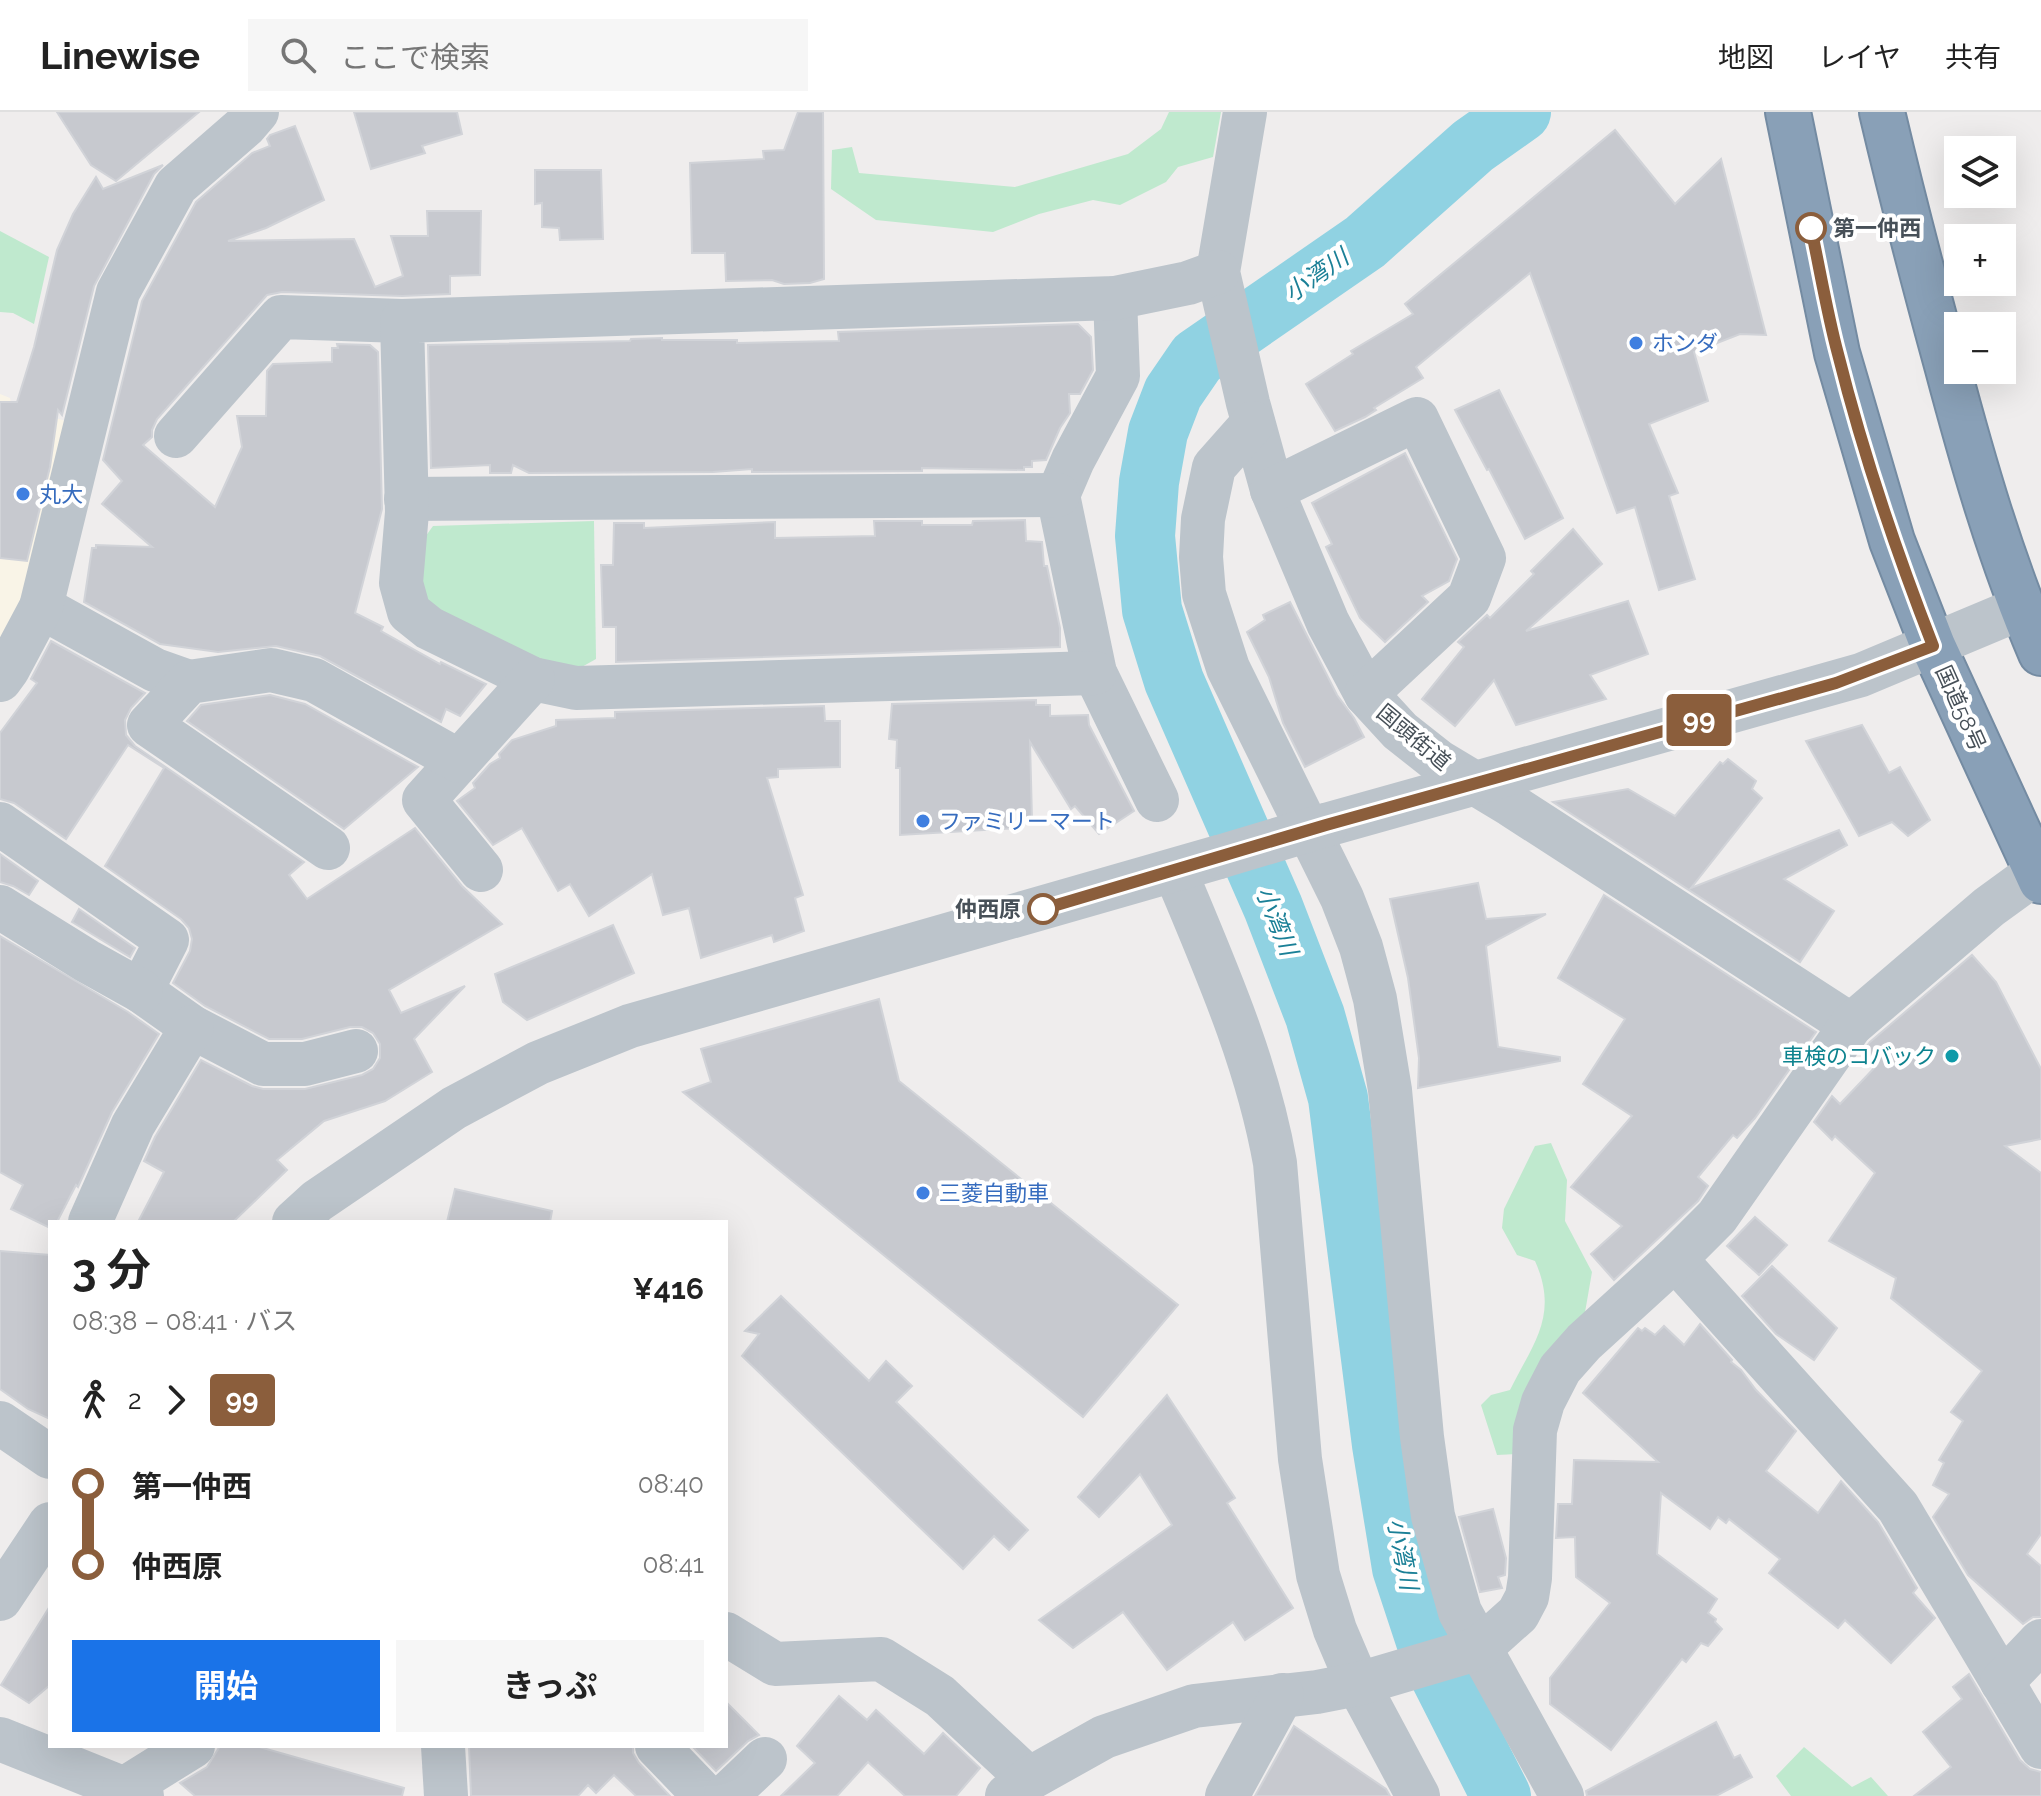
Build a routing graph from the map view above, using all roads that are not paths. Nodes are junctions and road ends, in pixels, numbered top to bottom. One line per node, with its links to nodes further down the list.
1 (257, 112): 13 (street)
2 (1245, 112): 5 (street)
3 (1788, 112): 15 (highway, 国道58号)
4 (1882, 112): 14 (highway)
5 (1221, 284): 6 (street); 8 (street, 国頭街道)
6 (1115, 298): 7 (street); 11 (street)
7 (402, 321): 9 (street); 12 (street)
8 (1250, 413): 10 (street, 国頭街道); 44 (street)
9 (176, 436)
10 (1272, 490): 21 (street, 国頭街道); 21 (street)
11 (1058, 495): 12 (street); 17 (street)
12 (406, 499): 18 (street)
13 (41, 607): 19 (street); 20 (street)
14 (2021, 608): 15 (street); 16 (highway)
15 (1933, 646): 23 (street); 29 (highway, 国道58号)
16 (2041, 653)
17 (1095, 673): 18 (street); 24 (street)
18 (533, 679): 22 (street)
19 (0, 680)
20 (189, 682): 22 (street); 26 (street)
21 (1366, 694): 23 (street, 国頭街道)
22 (459, 761): 27 (street)
23 (1475, 784): 28 (street, bridge); 32 (street, 国頭街道)
24 (1157, 800)
25 (0, 824): 31 (street)
26 (328, 848)
27 (481, 870)
28 (1175, 871): 35 (street); 46 (street)
29 (2039, 877): 32 (street)
30 (0, 907): 31 (street)
31 (141, 991): 33 (street)
32 (1851, 1025): 37 (street)
33 (192, 1027): 34 (street); 36 (street)
34 (356, 1051)
35 (316, 1215)
36 (91, 1220)
37 (1675, 1259): 44 (street); 45 (street)
38 (0, 1423): 39 (street)
39 (48, 1456)
40 (48, 1527): 41 (street)
41 (0, 1599)
42 (728, 1635): 54 (street)
43 (2041, 1641): 45 (street)
44 (1480, 1648): 46 (street); 61 (street)
45 (2002, 1682): 49 (street)
46 (1358, 1684): 47 (street); 60 (street)
47 (1282, 1695): 54 (street); 59 (street)
48 (0, 1739): 55 (street)
49 (2041, 1747)
50 (190, 1748): 55 (street)
51 (443, 1748): 56 (street)
52 (659, 1748): 57 (street)
53 (765, 1759): 58 (street)
54 (1018, 1787)
55 (133, 1792)
56 (446, 1796)
57 (705, 1796)
58 (726, 1796)
59 (1227, 1796)
60 (1418, 1796)
61 (1562, 1796)

